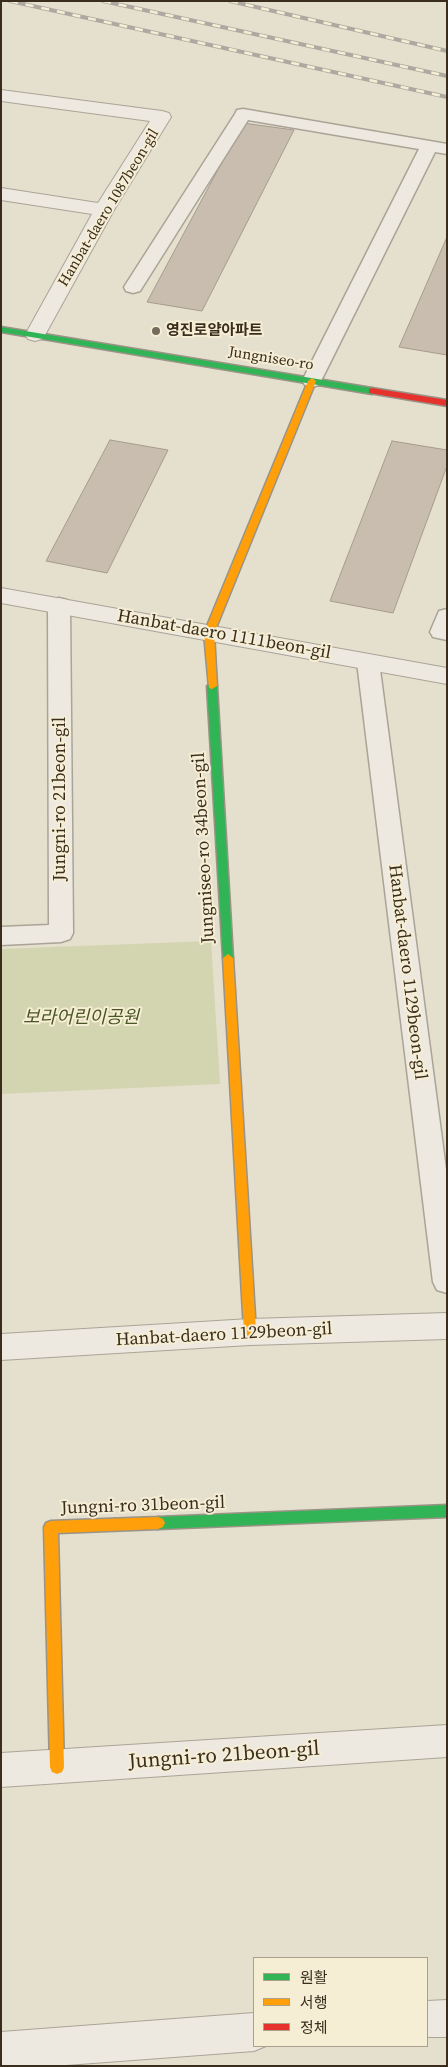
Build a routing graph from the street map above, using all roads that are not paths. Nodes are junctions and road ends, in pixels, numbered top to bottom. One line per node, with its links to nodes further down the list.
1 (1, 95): 5 (street, Hanbat-daero 1087beon-gil)
2 (428, 146): 3 (lane); 6 (lane); 9 (lane)
3 (447, 149)
4 (1, 194): 5 (street)
5 (104, 210): 8 (street, Hanbat-daero 1087beon-gil)
6 (133, 287)
7 (1, 329): 8 (street, Jungniseo-ro)
8 (35, 335): 9 (street, Jungniseo-ro)
9 (312, 381): 10 (street, Jungniseo-ro); 14 (street, Jungniseo-ro 34beon-gil)
10 (447, 403)
11 (1, 595): 12 (street, Hanbat-daero 1111beon-gil)
12 (59, 605): 14 (street, Hanbat-daero 1111beon-gil); 18 (lane, Jungni-ro 21beon-gil)
13 (447, 616): 15 (lane)
14 (209, 633): 16 (street, Hanbat-daero 1111beon-gil); 21 (street, Jungniseo-ro 34beon-gil)
15 (447, 633)
16 (368, 662): 17 (street, Hanbat-daero 1111beon-gil); 19 (lane, Hanbat-daero 1129beon-gil)
17 (447, 676)
18 (1, 936)
19 (447, 1282)
20 (447, 1326): 21 (street, Hanbat-daero 1129beon-gil)
21 (250, 1332): 22 (street, Hanbat-daero 1129beon-gil)
22 (1, 1347)
23 (447, 1511): 25 (street, Jungni-ro 31beon-gil)
24 (447, 1741): 25 (street, Jungni-ro 21beon-gil)
25 (57, 1767): 26 (street, Jungni-ro 21beon-gil)
26 (1, 1770)
27 (447, 2018): 28 (street)
28 (428, 2019)
29 (253, 2032): 30 (street)
30 (1, 2051)

